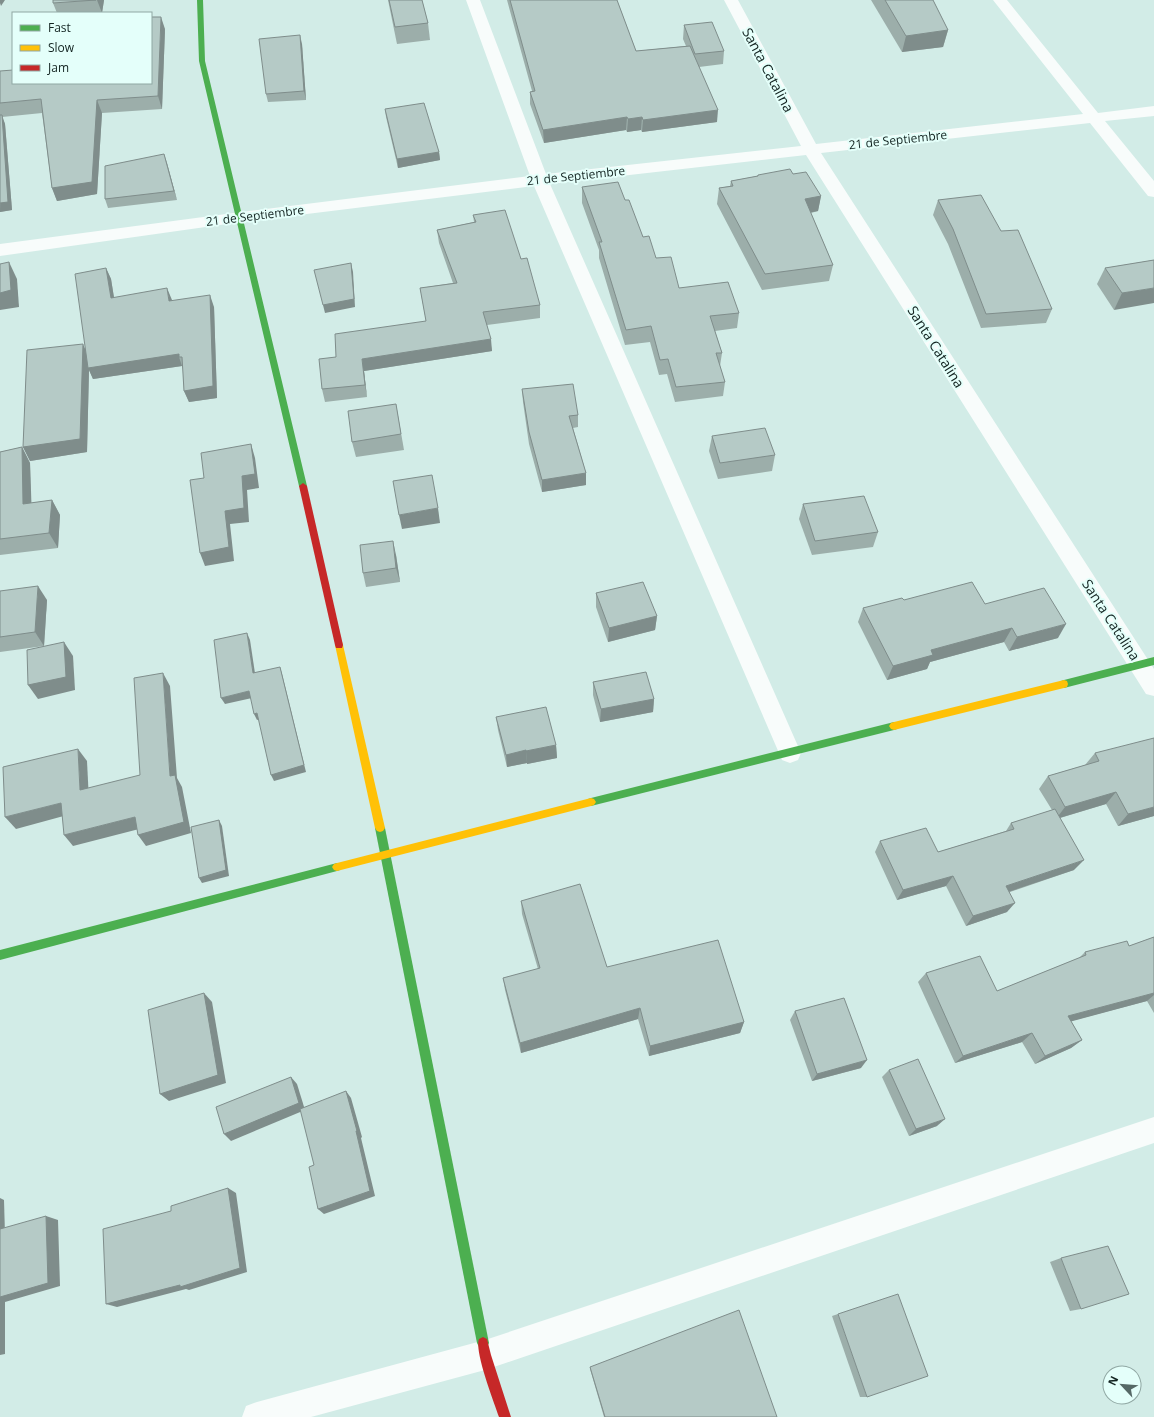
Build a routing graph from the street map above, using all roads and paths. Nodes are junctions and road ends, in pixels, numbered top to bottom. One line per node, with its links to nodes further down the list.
1 (200, 0): 10 (street)
2 (473, 0): 8 (street)
3 (731, 0): 7 (street, Santa Catalina)
4 (1000, 0): 6 (street)
5 (1154, 112): 6 (street, 21 de Septiembre)
6 (1095, 118): 7 (street, 21 de Septiembre); 9 (street)
7 (811, 150): 8 (street, 21 de Septiembre); 12 (street, Santa Catalina)
8 (540, 180): 10 (street, 21 de Septiembre); 14 (street)
9 (1154, 192)
10 (240, 217): 11 (street, 21 de Septiembre); 15 (street)
11 (0, 250)
12 (1147, 663): 13 (street, Santa Catalina); 14 (street)
13 (1154, 687)
14 (790, 753): 15 (street)
15 (386, 854): 16 (street); 18 (street)
16 (0, 955)
17 (1154, 1130): 18 (street)
18 (485, 1355): 19 (street); 20 (street)
19 (257, 1417)
20 (505, 1417)

